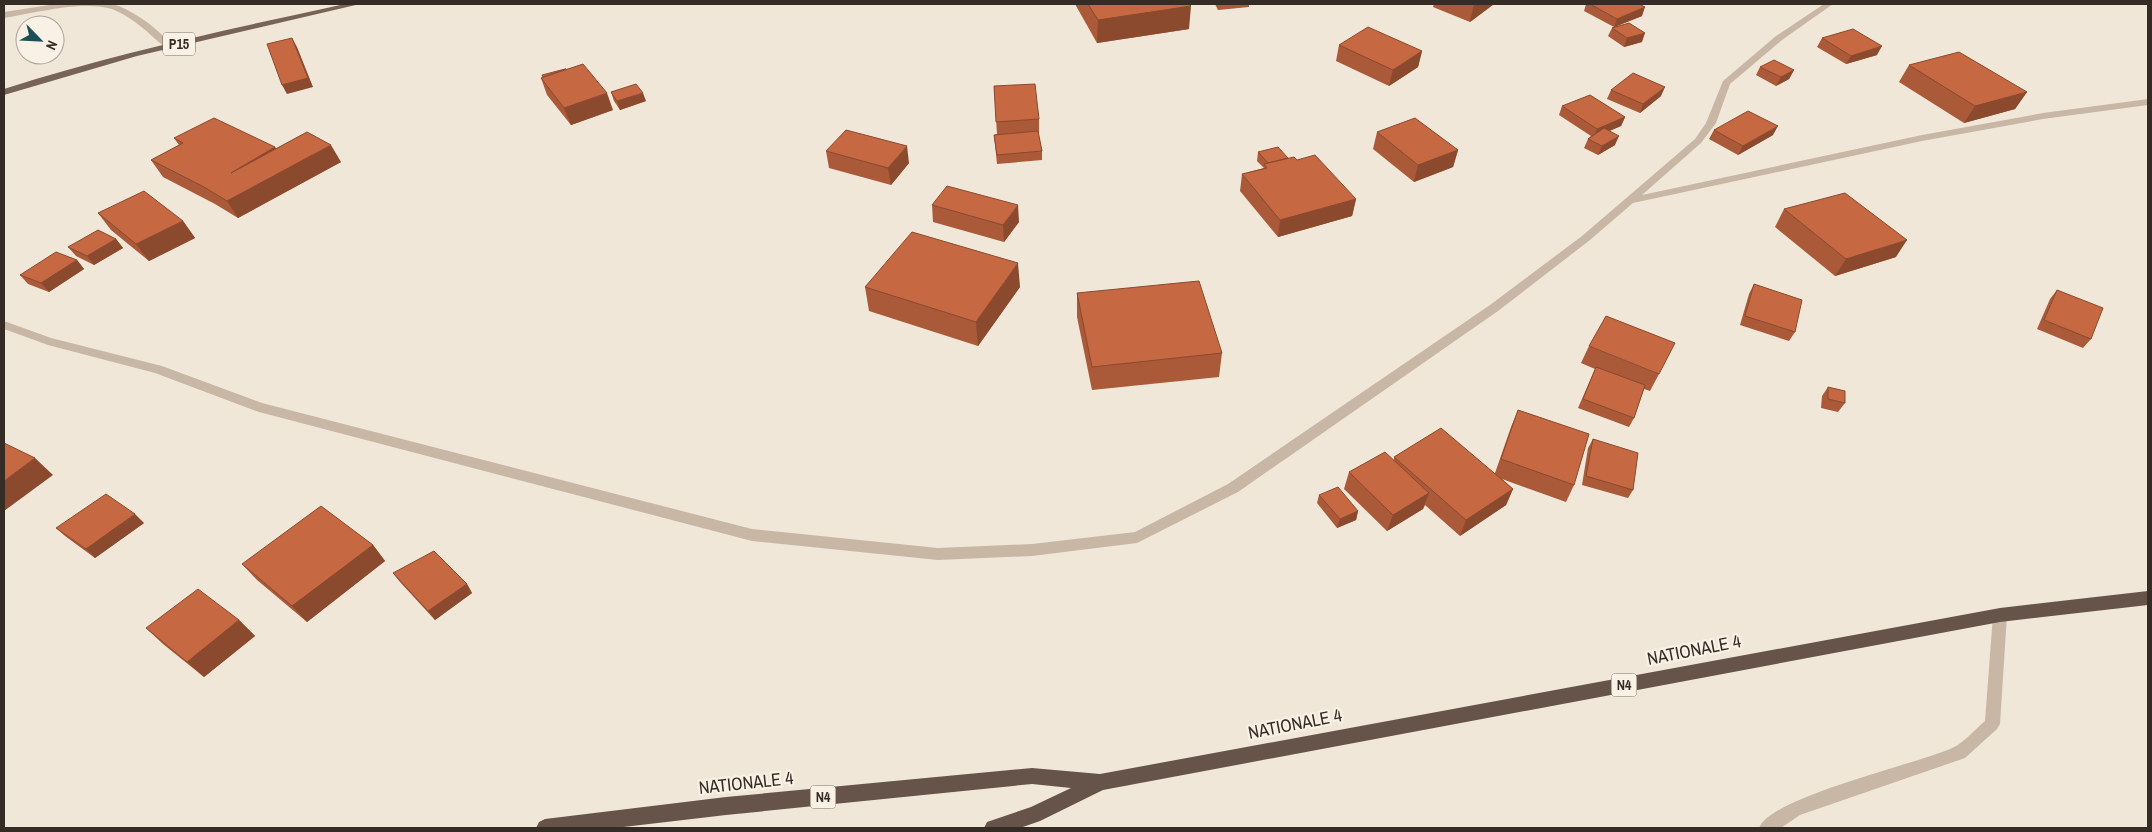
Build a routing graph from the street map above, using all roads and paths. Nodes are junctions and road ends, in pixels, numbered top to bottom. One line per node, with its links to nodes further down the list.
1 (356, 4): 4 (main road, P15)
2 (1829, 4): 7 (street)
3 (4, 15): 4 (street)
4 (169, 46): 5 (main road, P15)
5 (4, 92)
6 (2148, 102): 7 (street)
7 (1631, 200): 8 (street)
8 (4, 325)
9 (2148, 598): 10 (highway, NATIONALE 4 / N4)
10 (2000, 615): 11 (highway, NATIONALE 4 / N4); 14 (street)
11 (1101, 782): 12 (highway, NATIONALE 4 / N4); 13 (highway, NATIONALE 4 / N4)
12 (545, 828)
13 (993, 828)
14 (1768, 828)

